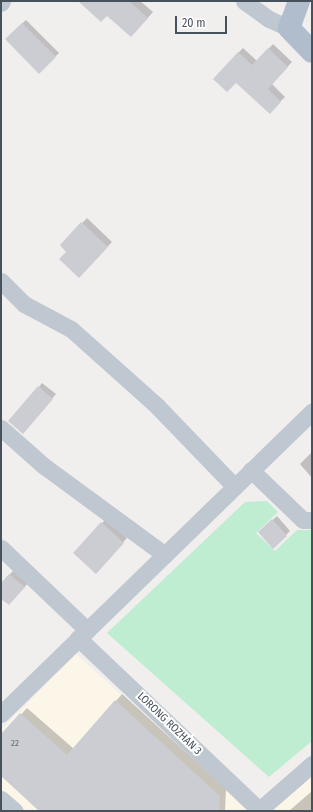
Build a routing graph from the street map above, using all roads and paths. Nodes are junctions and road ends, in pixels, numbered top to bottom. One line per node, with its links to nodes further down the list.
1 (244, 1): 3 (street)
2 (299, 1): 3 (main road)
3 (289, 28): 4 (main road)
4 (312, 52)
5 (1, 281): 9 (street)
6 (312, 412): 8 (street)
7 (1, 428): 12 (street)
8 (251, 470): 9 (street); 10 (street)
9 (235, 487): 12 (street)
10 (312, 520)
11 (1, 548): 13 (street, LORONG ROZHAN 3)
12 (165, 555): 13 (street)
13 (83, 634): 14 (street); 17 (street, LORONG ROZHAN 3)
14 (3, 706)
15 (312, 764): 17 (street)
16 (1, 799): 18 (street)
17 (258, 810)
18 (15, 811)

